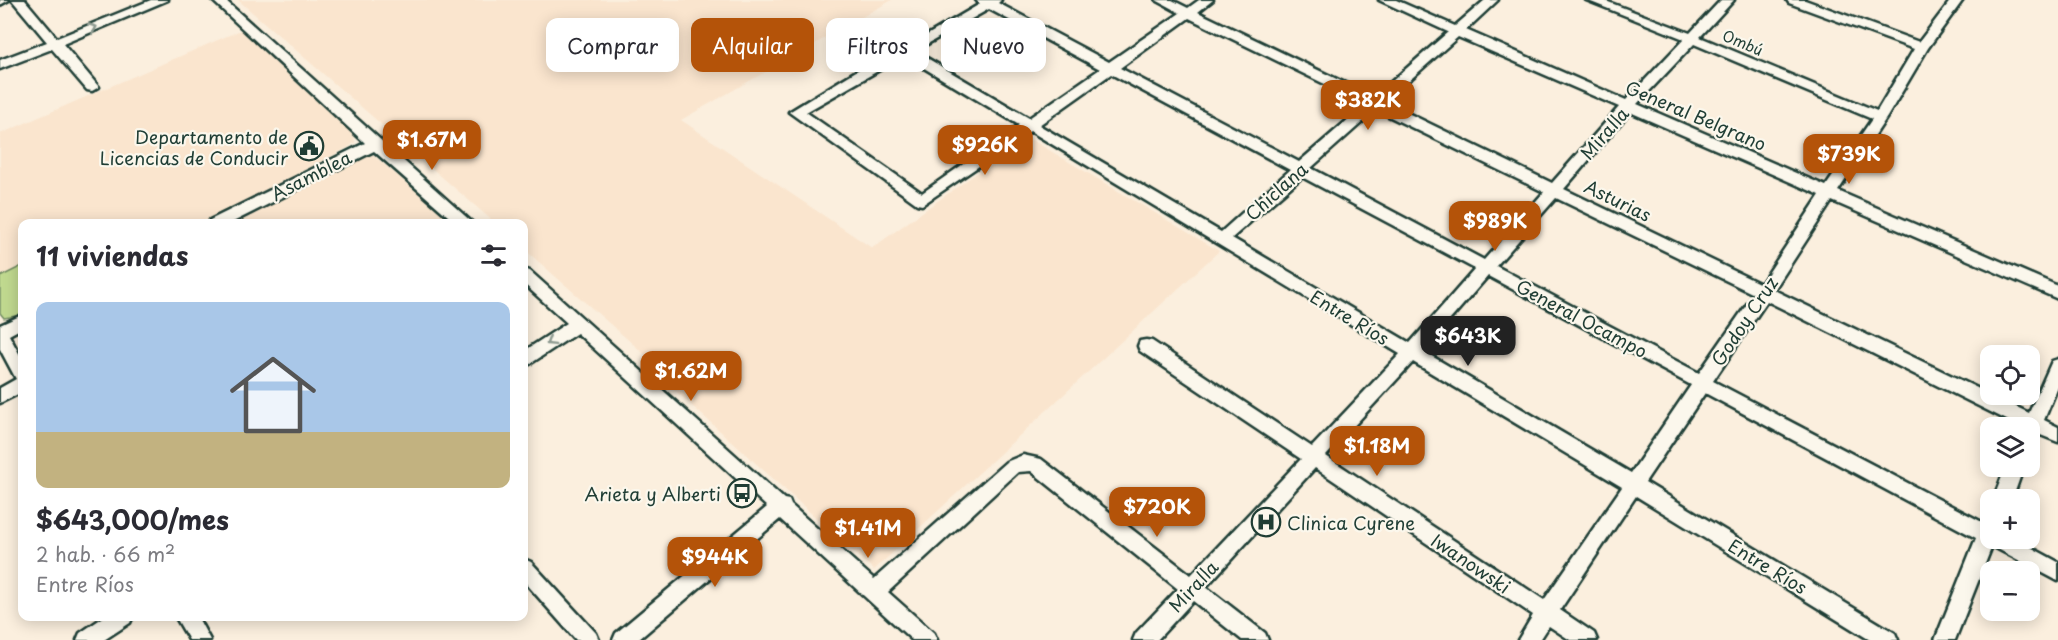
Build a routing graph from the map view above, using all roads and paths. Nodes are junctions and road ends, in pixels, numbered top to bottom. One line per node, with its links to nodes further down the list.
1 (18, 0): 17 (street)
2 (162, 0): 17 (street, one-way to 2)
3 (218, 0): 28 (street)
4 (1162, 0): 13 (street, Asturias)
5 (1207, 0): 13 (street)
6 (1385, 0): 14 (street, General Belgrano)
7 (1492, 0): 14 (street, Chiclana)
8 (1592, 0): 15 (street, Ombú)
9 (1728, 0): 15 (street, Miralla)
10 (1792, 0): 18 (street)
11 (1957, 0): 18 (street, Godoy Cruz)
12 (989, 1): 16 (street); 21 (street, General Ocampo)
13 (1188, 13): 21 (street); 24 (street, Asturias)
14 (1456, 32): 24 (street, Chiclana); 25 (street, General Belgrano)
15 (1692, 38): 25 (street, Miralla); 26 (street, Ombú)
16 (929, 40)
17 (55, 43): 19 (street); 23 (street)
18 (1922, 48): 26 (street, Godoy Cruz)
19 (0, 65)
20 (929, 65): 27 (street, Entre Ríos)
21 (1111, 68): 27 (street); 29 (street, General Ocampo)
22 (864, 72): 27 (street)
23 (92, 87)
24 (1375, 104): 29 (street, Chiclana); 30 (street, Asturias)
25 (1627, 107): 30 (street, Miralla); 31 (street, General Belgrano)
26 (1880, 117): 31 (street, Godoy Cruz)
27 (1029, 125): 34 (street, Entre Ríos)
28 (375, 144): 32 (street, Asamblea); 33 (street)
29 (1300, 168): 34 (street, Chiclana); 35 (street, General Ocampo)
30 (1554, 191): 35 (street, Miralla); 37 (street, Asturias)
31 (1829, 194): 37 (street, Godoy Cruz); 38 (street, General Belgrano)
32 (225, 219)
33 (461, 219)
34 (1222, 239): 43 (street, Entre Ríos)
35 (1488, 268): 43 (street, Miralla); 47 (street, General Ocampo)
36 (528, 279): 40 (street)
37 (1764, 292): 47 (street, Godoy Cruz); 50 (street, Asturias)
38 (2058, 293)
39 (18, 323): 41 (street)
40 (577, 325): 44 (street, one-way to 44); 56 (street)
41 (0, 333): 46 (street)
42 (1146, 346): 54 (street, Iwanowski)
43 (1410, 354): 54 (street, Miralla); 55 (street, Entre Ríos)
44 (528, 356)
45 (2058, 366): 51 (street)
46 (18, 367)
47 (1702, 382): 55 (street, Godoy Cruz); 57 (street, General Ocampo)
48 (18, 386): 49 (street)
49 (0, 396)
50 (2009, 417)
51 (2036, 417)
52 (2040, 430): 53 (street, Asturias)
53 (2058, 435)
54 (1313, 456): 62 (street, Miralla); 64 (street, Iwanowski)
55 (1633, 484): 64 (street, Godoy Cruz); 76 (street, Entre Ríos)
56 (782, 506): 63 (street); 70 (street)
57 (1980, 528)
58 (1984, 549): 77 (street)
59 (2017, 549): 61 (street, General Ocampo)
60 (528, 572): 69 (street)
61 (2058, 573)
62 (1191, 589): 63 (street); 72 (street, Miralla); 73 (street)
63 (875, 591): 71 (street)
64 (1546, 613): 74 (street, Godoy Cruz); 75 (street, Iwanowski)
65 (116, 621): 67 (street)
66 (188, 621): 68 (street)
67 (87, 640)
68 (200, 640)
69 (589, 640)
70 (623, 640)
71 (927, 640)
72 (1143, 640)
73 (1258, 640)
74 (1528, 640)
75 (1587, 640)
76 (1888, 640)
77 (1945, 640)

